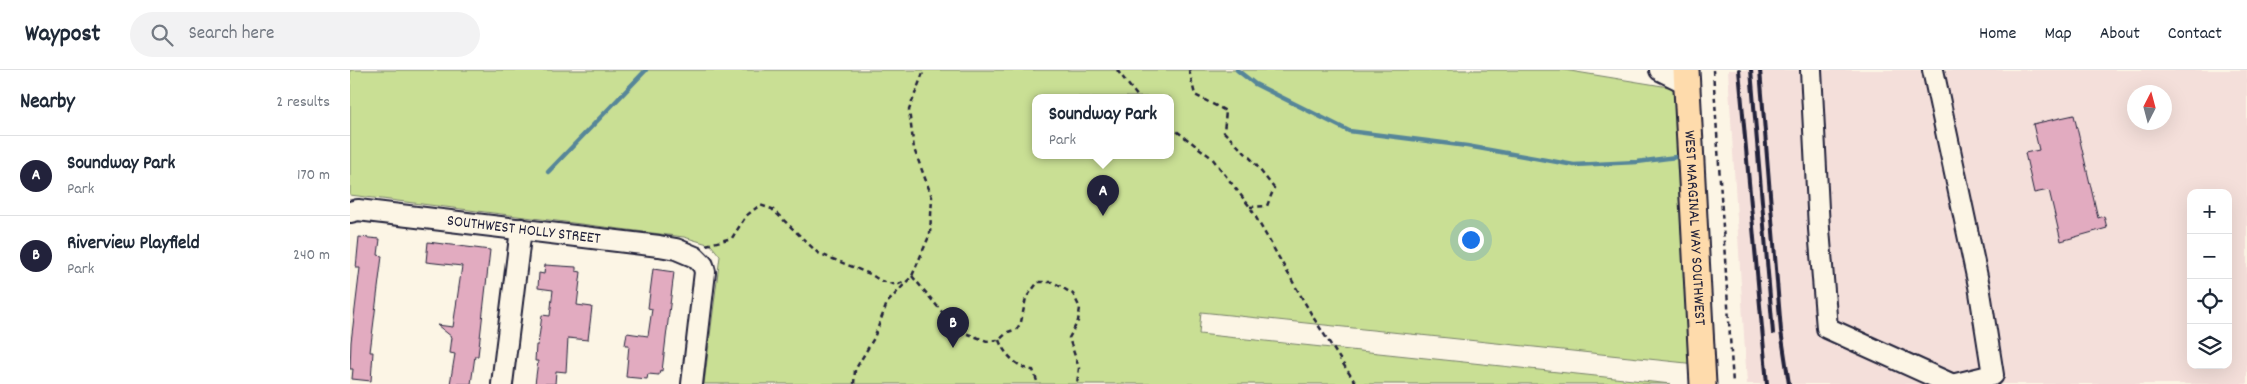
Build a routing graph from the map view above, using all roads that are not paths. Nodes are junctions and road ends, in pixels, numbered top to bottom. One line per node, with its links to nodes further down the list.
1 (1660, 70): 4 (street)
2 (1811, 70): 10 (street)
3 (1933, 70): 11 (street)
4 (1686, 76): 9 (main road, WEST MARGINAL WAY SOUTHWEST)
5 (350, 212): 6 (street, SOUTHWEST HOLLY STREET)
6 (521, 229): 7 (street); 8 (street, SOUTHWEST HOLLY STREET)
7 (502, 384)
8 (692, 384)
9 (1703, 384)
10 (1951, 384)
11 (1956, 384)

